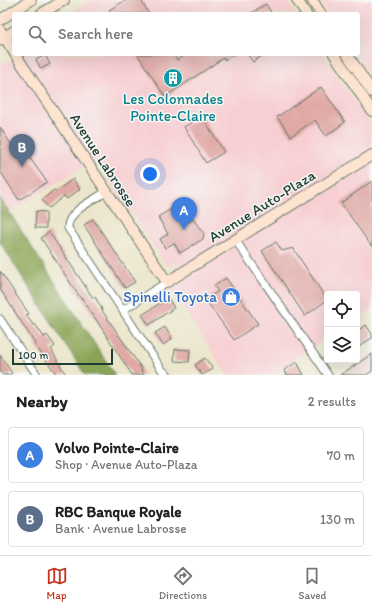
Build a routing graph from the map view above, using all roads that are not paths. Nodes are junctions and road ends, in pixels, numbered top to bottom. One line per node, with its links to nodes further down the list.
1 (31, 0): 5 (street)
2 (64, 0): 7 (street)
3 (297, 0): 8 (street)
4 (312, 0): 9 (street)
5 (12, 12)
6 (12, 12): 10 (street)
7 (44, 12)
8 (305, 12)
9 (320, 12)
10 (0, 20)
11 (12, 32): 12 (street)
12 (2, 36): 13 (street, Avenue Labrosse)
13 (12, 49)
14 (17, 56): 20 (street, Avenue Labrosse)
15 (335, 56): 18 (street)
16 (348, 56): 17 (street)
17 (372, 92)
18 (372, 111)
19 (372, 155): 21 (street, Avenue Auto-Plaza)
20 (106, 192): 22 (street, Avenue Labrosse); 23 (street)
21 (236, 241): 22 (street, Avenue Auto-Plaza); 27 (street)
22 (166, 282): 23 (street)
23 (123, 310): 26 (street)
24 (0, 319): 25 (street)
25 (38, 375)
26 (168, 375)
27 (328, 375)

